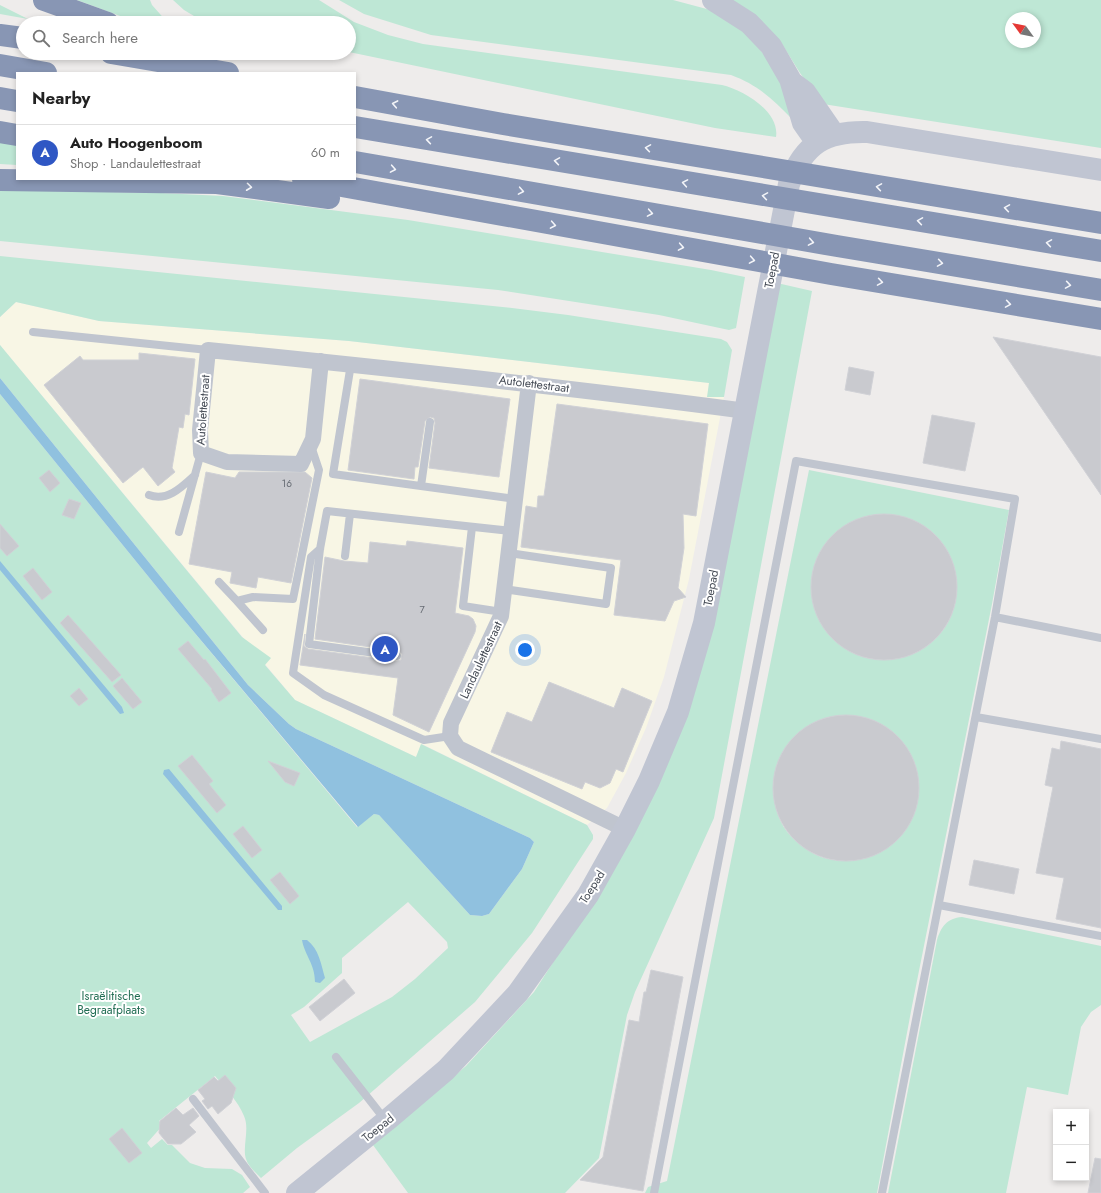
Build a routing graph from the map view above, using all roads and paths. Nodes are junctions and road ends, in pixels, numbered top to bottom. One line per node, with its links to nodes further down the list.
1 (44, 0): 3 (highway)
2 (714, 0): 17 (street)
3 (89, 16)
4 (0, 35): 5 (highway)
5 (16, 37)
6 (153, 60): 9 (highway)
7 (190, 60): 9 (highway)
8 (0, 65): 10 (highway)
9 (218, 71)
10 (40, 72)
11 (356, 96): 23 (highway, one-way to 11)
12 (0, 98): 13 (highway)
13 (16, 101)
14 (356, 127): 24 (highway, one-way to 14)
15 (0, 132): 16 (highway)
16 (16, 134)
17 (825, 139): 19 (street); 32 (street, Toepad)
18 (356, 162): 25 (highway, one-way to 25)
19 (1101, 170)
20 (0, 180): 22 (highway, one-way to 22)
21 (308, 180): 22 (highway)
22 (500, 215): 26 (highway, one-way to 26)
23 (1101, 224)
24 (1101, 251)
25 (1101, 290)
26 (1101, 319)
27 (33, 332): 28 (lane, Autolettestraat)
28 (208, 350): 29 (street, Autolettestraat); 35 (street, Autolettestraat)
29 (321, 361): 30 (street, Autolettestraat); 34 (street, Autolettestraat)
30 (351, 364): 31 (street, Autolettestraat); 37 (lane)
31 (529, 383): 32 (street, Autolettestraat); 39 (street, Landaulettestraat)
32 (746, 411): 58 (street, Toepad)
33 (430, 422): 37 (lane)
34 (310, 446): 35 (street, Autolettestraat); 49 (lane)
35 (201, 453): 36 (lane)
36 (195, 475): 38 (lane); 43 (lane)
37 (421, 486): 39 (lane)
38 (149, 495)
39 (515, 499): 42 (street, Landaulettestraat)
40 (350, 514): 41 (lane); 44 (lane); 46 (lane)
41 (472, 527): 42 (lane); 50 (lane)
42 (511, 531): 45 (street, Landaulettestraat)
43 (178, 532)
44 (320, 549): 54 (lane); 56 (lane)
45 (509, 553): 48 (street, Landaulettestraat); 48 (lane)
46 (345, 556)
47 (219, 582): 49 (lane)
48 (504, 589): 50 (street, Landaulettestraat)
49 (237, 601): 52 (lane)
50 (502, 612): 56 (street, Landaulettestraat)
51 (995, 617): 53 (lane); 55 (lane); 66 (lane)
52 (263, 630)
53 (1101, 638)
54 (397, 656)
55 (976, 717): 57 (lane); 59 (lane)
56 (450, 736): 58 (street)
57 (1101, 739)
58 (625, 829): 63 (street, Toepad)
59 (939, 905): 60 (lane); 67 (lane)
60 (1101, 936)
61 (336, 1057): 63 (lane)
62 (193, 1099): 64 (lane)
63 (386, 1121): 65 (street, Toepad)
64 (265, 1193)
65 (297, 1193)
66 (654, 1193)
67 (882, 1193)

